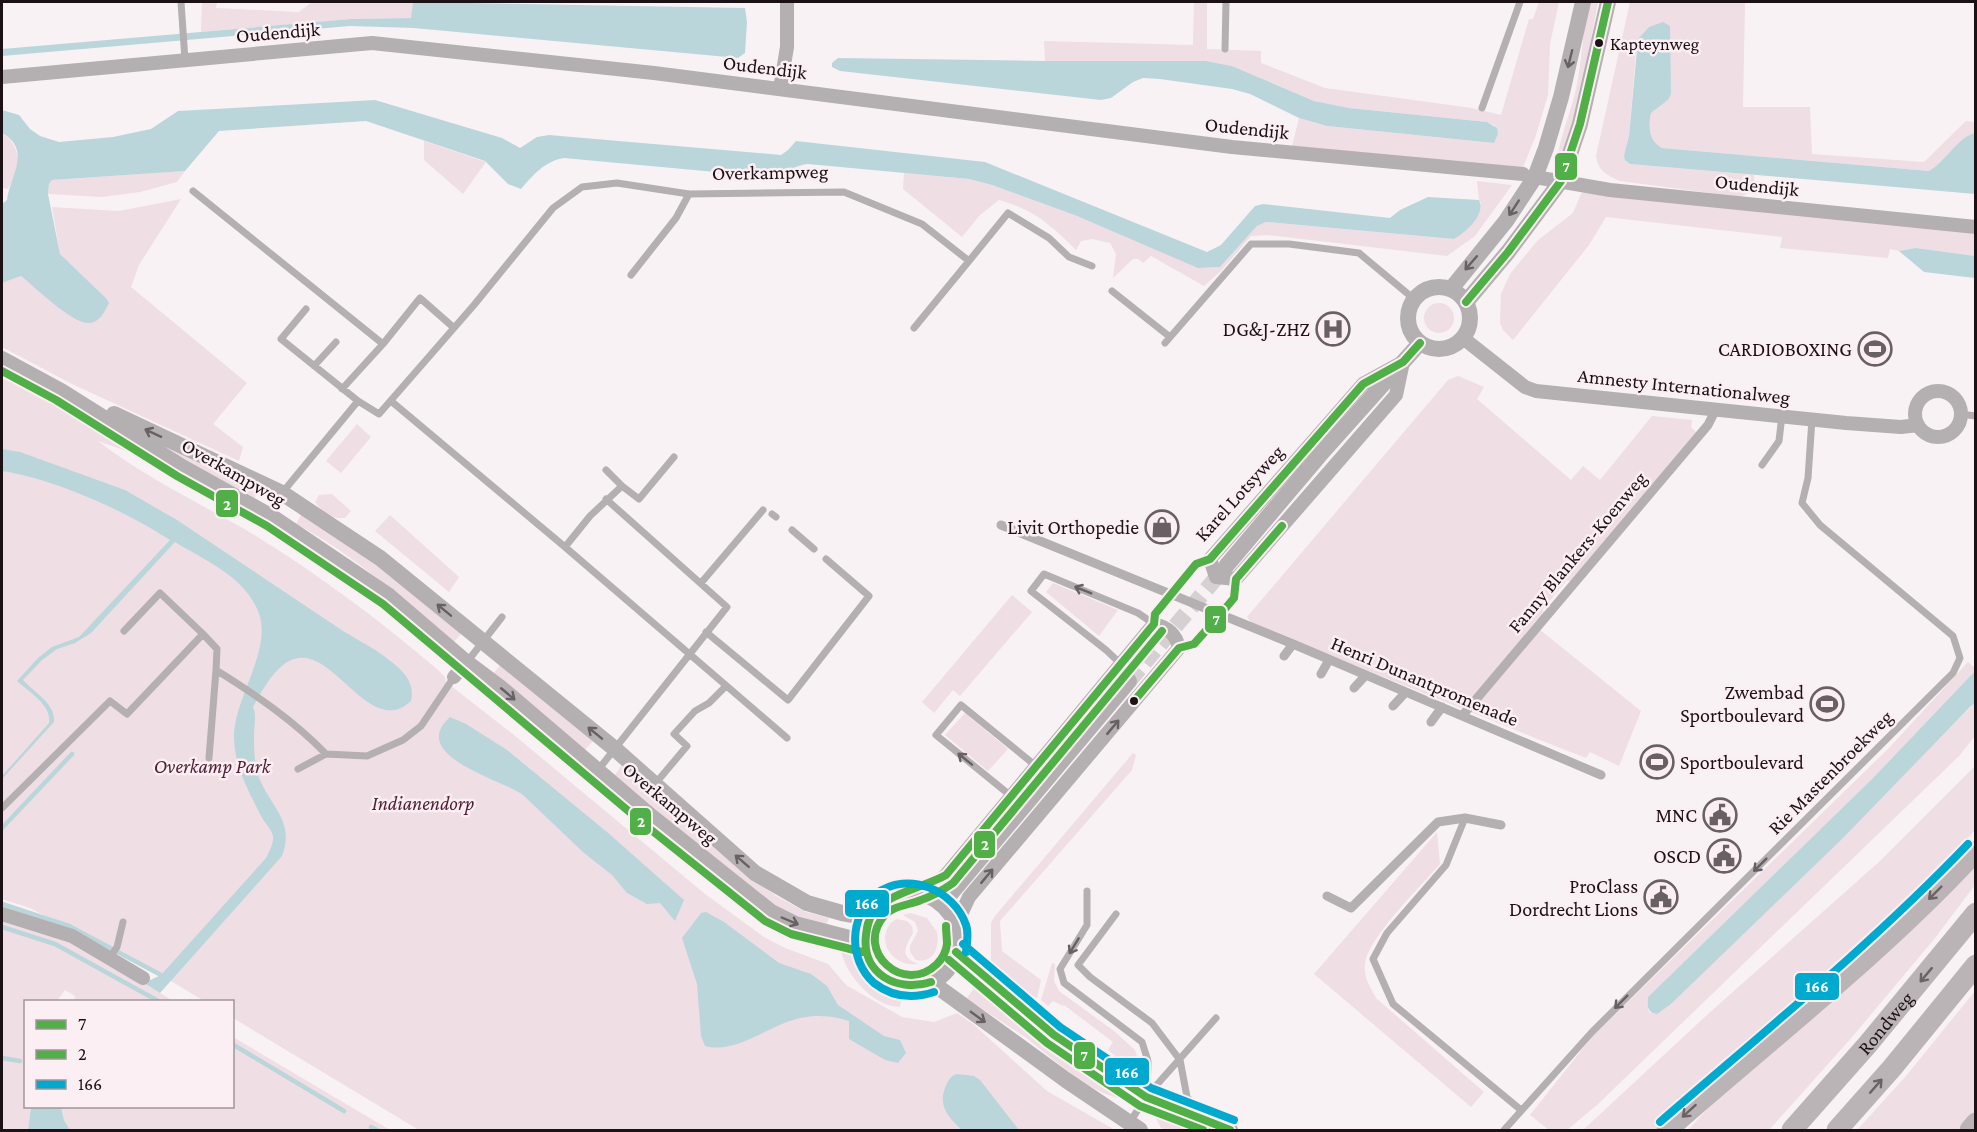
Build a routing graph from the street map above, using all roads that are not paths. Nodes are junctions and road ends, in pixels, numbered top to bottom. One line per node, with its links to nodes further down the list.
1 (181, 2): 8 (lane)
2 (787, 2): 10 (street)
3 (1226, 2): 7 (lane)
4 (1520, 2): 11 (lane)
5 (1583, 2): 12 (street, one-way to 12)
6 (1608, 2): 13 (street)
7 (1225, 49)
8 (185, 60): 9 (street, Oudendijk); 10 (street, Oudendijk)
9 (2, 77)
10 (780, 89): 12 (street, Oudendijk)
11 (1482, 108)
12 (1529, 175): 13 (street, Oudendijk); 20 (street, one-way to 20)
13 (1561, 181): 16 (street, Oudendijk); 23 (street)
14 (193, 191): 30 (lane)
15 (689, 194): 17 (lane, Overkampweg); 19 (lane); 25 (lane, Overkampweg)
16 (1976, 227)
17 (969, 261): 18 (lane); 26 (lane)
18 (1092, 266)
19 (631, 275)
20 (1451, 289): 22 (street); 23 (street)
21 (1112, 291): 22 (lane)
22 (1414, 299): 29 (street)
23 (1466, 302): 27 (street)
24 (306, 309): 33 (lane)
25 (453, 327): 30 (lane); 36 (lane, Overkampweg)
26 (914, 328)
27 (1463, 338): 29 (street); 38 (street, Amnesty Internationalweg)
28 (336, 342): 33 (lane)
29 (1420, 343): 32 (street, Karel Lotsyweg)
30 (383, 344): 34 (lane)
31 (2, 359): 35 (street, Overkampweg)
32 (1403, 362): 57 (street, Karel Lotsyweg); 58 (street, Karel Lotsyweg)
33 (314, 366): 34 (lane)
34 (342, 389): 37 (lane)
35 (61, 391): 48 (street, Overkampweg, one-way to 35); 51 (street, Overkampweg)
36 (391, 401): 37 (lane); 54 (lane)
37 (358, 402): 48 (lane, Overkampweg)
38 (1716, 409): 40 (street, Amnesty Internationalweg); 86 (street, Fanny Blankers-Koenweg)
39 (1960, 414): 41 (lane); 43 (street, Amnesty Internationalweg); 43 (street)
40 (1782, 416): 42 (street, Amnesty Internationalweg); 45 (lane)
41 (1976, 416)
42 (1812, 419): 43 (street, Amnesty Internationalweg); 121 (lane, Rie Mastenbroekweg, one-way to 121)
43 (1918, 425)
44 (674, 457): 47 (lane)
45 (1762, 465)
46 (606, 470): 47 (lane)
47 (622, 486): 49 (lane)
48 (282, 493): 51 (street); 67 (street, Overkampweg, one-way to 48)
49 (606, 499): 54 (lane); 59 (lane)
50 (763, 510): 59 (lane)
51 (272, 517): 73 (street, Overkampweg)
52 (1001, 525): 60 (street, Henri Dunantpromenade)
53 (792, 530): 55 (lane)
54 (565, 547): 70 (lane)
55 (814, 549)
56 (826, 559): 65 (lane)
57 (1210, 559): 58 (street); 60 (lane, Karel Lotsyweg)
58 (1232, 572): 61 (lane, Karel Lotsyweg)
59 (701, 583): 65 (lane)
60 (1170, 595): 61 (street, Henri Dunantpromenade); 63 (lane, Karel Lotsyweg)
61 (1219, 616): 68 (street, Henri Dunantpromenade); 69 (lane, Karel Lotsyweg)
62 (502, 617): 67 (lane)
63 (1154, 624): 69 (street); 74 (street, Karel Lotsyweg); 74 (lane, one-way to 74)
64 (124, 631): 66 (lane)
65 (706, 632): 70 (lane)
66 (203, 634): 75 (lane); 98 (lane)
67 (483, 642): 73 (lane); 89 (street, Overkampweg, one-way to 67)
68 (1293, 644): 71 (street); 72 (street, Henri Dunantpromenade)
69 (1179, 648): 81 (street, Karel Lotsyweg)
70 (689, 654): 80 (lane); 89 (lane)
71 (1284, 656)
72 (1329, 660): 76 (street); 77 (street, Henri Dunantpromenade)
73 (466, 662): 78 (street); 94 (street, Overkampweg, one-way to 94)
74 (1122, 665): 81 (street); 92 (street, Karel Lotsyweg)
75 (216, 670): 90 (lane); 91 (lane)
76 (1321, 674)
77 (1365, 676): 82 (street); 83 (street, Henri Dunantpromenade)
78 (454, 677): 90 (lane)
79 (1129, 681): 105 (street)
80 (726, 686): 88 (lane); 96 (lane)
81 (1146, 686): 111 (street, Karel Lotsyweg, one-way to 81)
82 (1354, 688)
83 (1406, 693): 84 (street); 85 (street, Henri Dunantpromenade)
84 (1393, 706)
85 (1442, 707): 86 (street, Henri Dunantpromenade); 87 (street)
86 (1462, 716): 95 (street, Henri Dunantpromenade)
87 (1431, 722)
88 (787, 738)
89 (615, 749): 94 (lane); 96 (street, Overkampweg)
90 (326, 754): 93 (lane)
91 (209, 758)
92 (1036, 766): 97 (street, Karel Lotsyweg); 97 (lane, one-way to 92)
93 (298, 769)
94 (598, 770): 112 (street, Overkampweg, one-way to 112)
95 (1601, 775)
96 (655, 784): 109 (street, Overkampweg, one-way to 96)
97 (1011, 796): 103 (street, Karel Lotsyweg)
98 (2, 808)
99 (1465, 818): 100 (street); 104 (street); 121 (lane)
100 (1501, 825)
101 (1976, 851): 127 (highway, one-way to 127)
102 (1087, 891): 120 (lane, one-way to 120)
103 (911, 893): 105 (street); 109 (street)
104 (1327, 896)
105 (942, 904): 111 (street)
106 (1976, 913): 128 (highway, Rondweg, one-way to 128)
107 (2, 914): 114 (street)
108 (1116, 914): 119 (lane)
109 (870, 918): 112 (street)
110 (123, 922): 114 (lane)
111 (956, 925): 113 (street)
112 (865, 942): 117 (street)
113 (956, 952): 117 (street); 120 (street)
114 (113, 953): 116 (street)
115 (1976, 965): 129 (highway, Rondweg, one-way to 115)
116 (143, 978)
117 (931, 982): 124 (street, one-way to 124)
118 (1216, 1018): 119 (lane)
119 (1180, 1060): 120 (lane); 122 (lane)
120 (1146, 1097): 122 (street); 124 (lane)
121 (1521, 1110): 126 (lane, Rie Mastenbroekweg)
122 (1206, 1121): 125 (street)
123 (1976, 1123): 130 (highway)
124 (1134, 1127)
125 (1230, 1131)
126 (1504, 1131)
127 (1667, 1131)
128 (1792, 1131)
129 (1837, 1131)
130 (1970, 1131)

